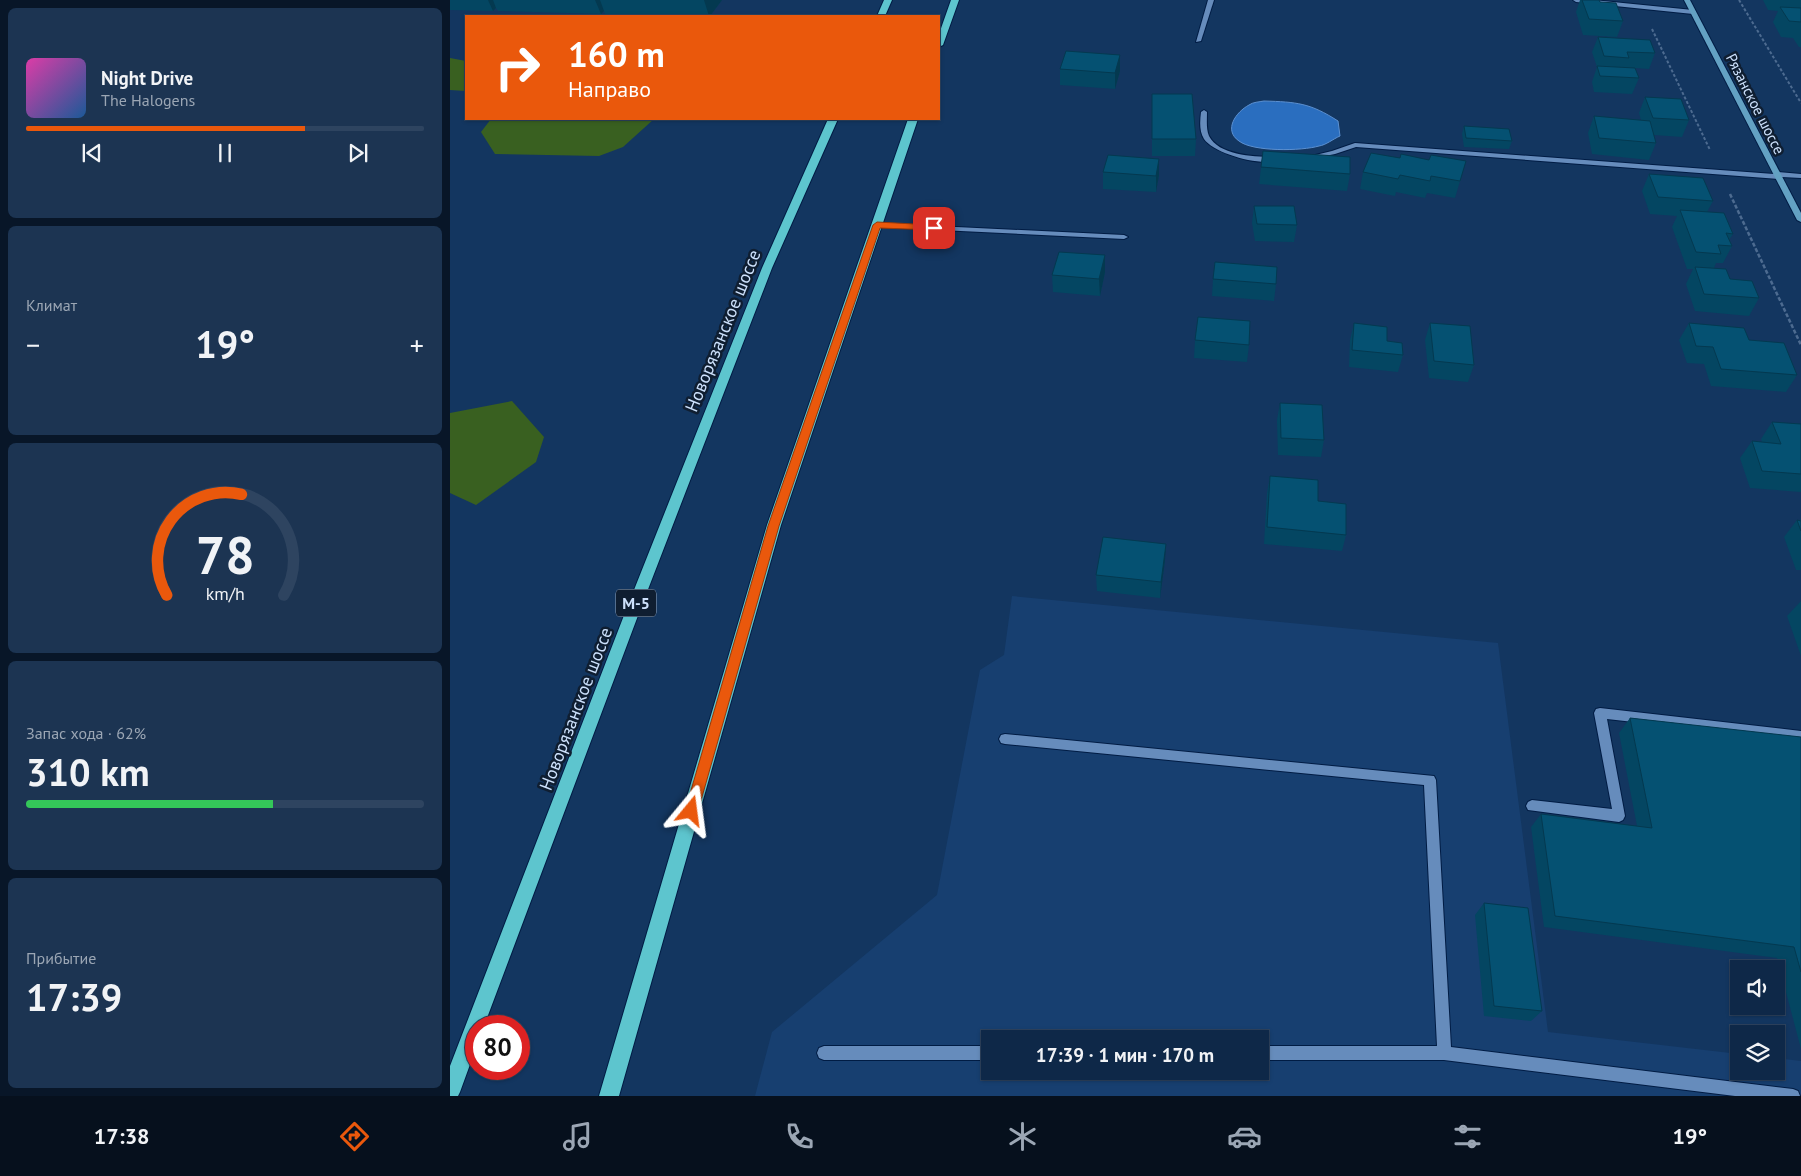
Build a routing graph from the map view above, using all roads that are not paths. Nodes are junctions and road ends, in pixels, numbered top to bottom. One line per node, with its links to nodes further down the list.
1 (888, 0): 7 (highway)
2 (955, 0): 9 (highway)
3 (1211, 0): 8 (street)
4 (1576, 0): 6 (street)
5 (1688, 0): 6 (main road, Рязанское шоссе)
6 (1693, 12): 15 (main road, Рязанское шоссе)
7 (880, 15)
8 (1198, 41)
9 (940, 42)
10 (1204, 112): 13 (street)
11 (833, 120): 27 (highway, Новорязанское шоссе / М-5)
12 (913, 120): 18 (highway)
13 (1283, 159)
14 (1300, 159): 15 (street)
15 (1778, 176): 16 (street); 17 (main road, Рязанское шоссе)
16 (1801, 176)
17 (1801, 220)
18 (877, 225): 19 (street); 28 (highway)
19 (1124, 237)
20 (1801, 736): 22 (street)
21 (1005, 739): 26 (street)
22 (1532, 806)
23 (824, 1053): 24 (street)
24 (981, 1053)
25 (1269, 1053): 26 (street)
26 (1444, 1053): 29 (street)
27 (450, 1092)
28 (609, 1096)
29 (1793, 1096)

